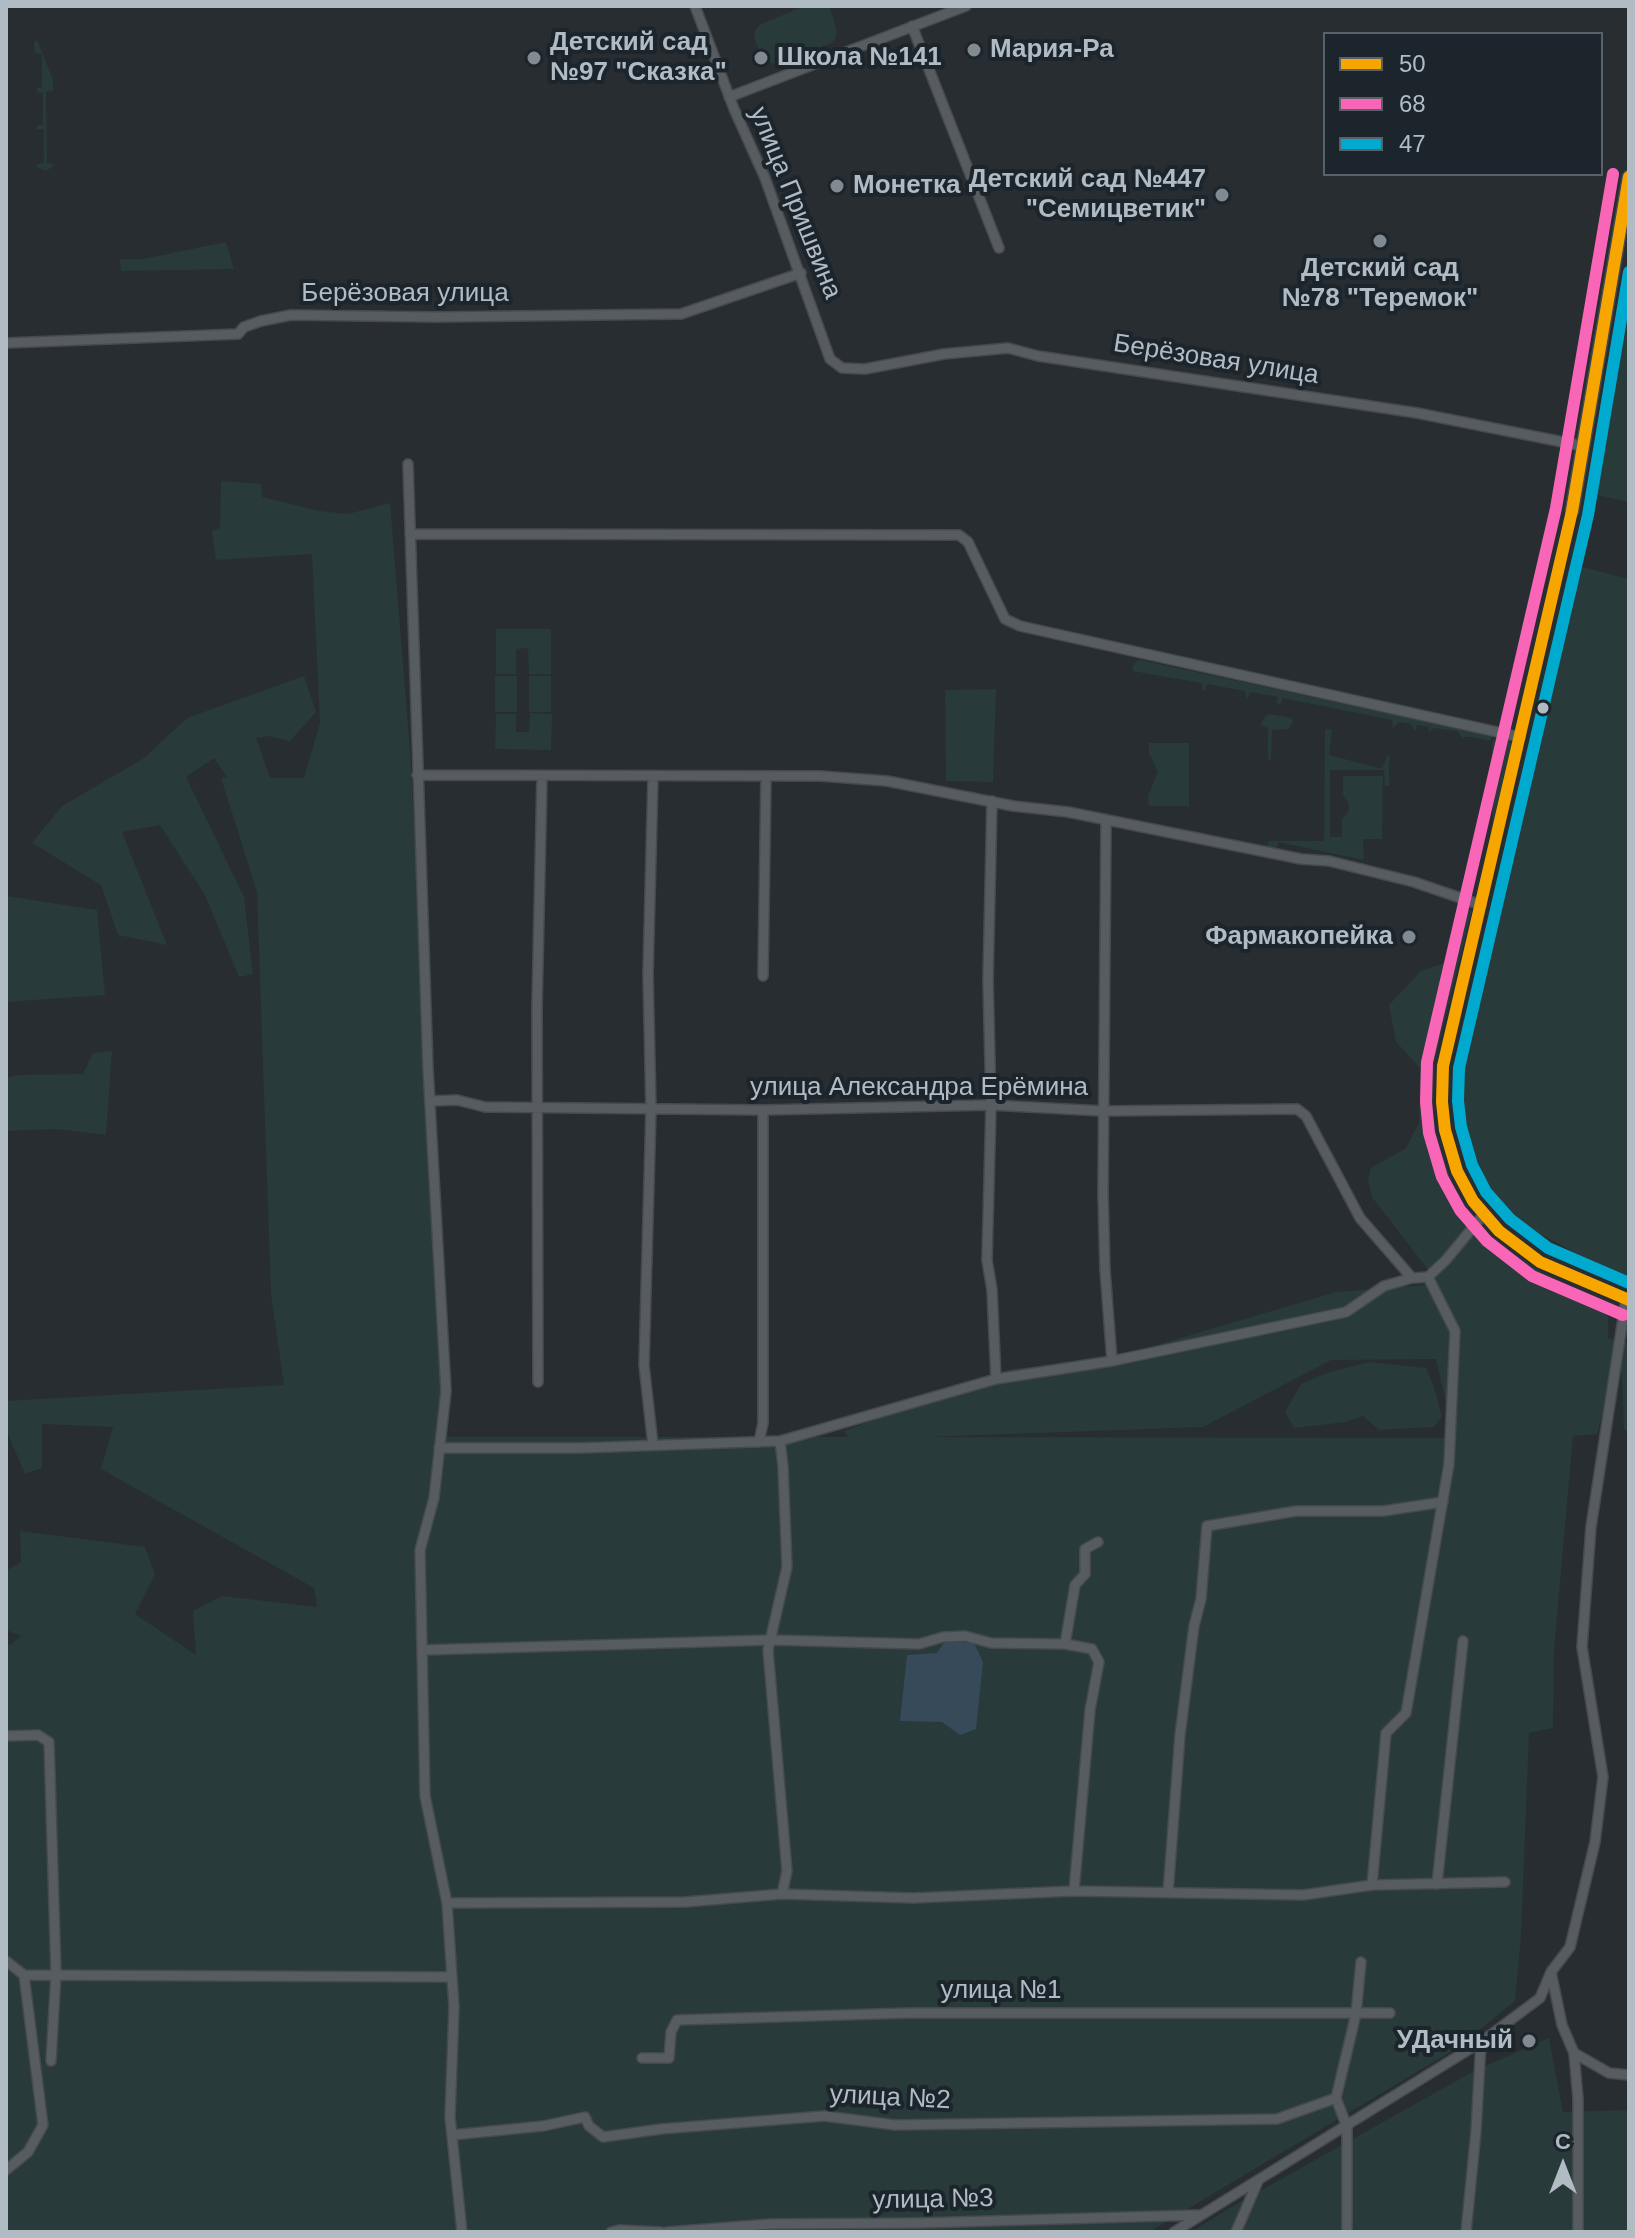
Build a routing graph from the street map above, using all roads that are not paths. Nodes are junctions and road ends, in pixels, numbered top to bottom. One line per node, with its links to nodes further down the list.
1 (695, 6): 4 (street, улица Пришвина)
2 (966, 6): 3 (street)
3 (912, 26): 4 (street); 6 (street)
4 (729, 97): 7 (street, улица Пришвина)
5 (1629, 177): 10 (street)
6 (999, 248)
7 (801, 273): 8 (street, Берёзовая улица); 9 (street, улица Пришвина)
8 (6, 343)
9 (842, 368): 10 (street, Берёзовая улица)
10 (1583, 446): 12 (street)
11 (408, 464): 13 (street)
12 (1572, 511)
13 (410, 534): 14 (street); 15 (street)
14 (1520, 737)
15 (417, 775): 16 (street); 23 (street)
16 (542, 776): 17 (street); 25 (street)
17 (653, 776): 18 (street); 26 (street)
18 (766, 776): 19 (street); 22 (street)
19 (992, 801): 20 (street); 24 (street)
20 (1106, 821): 21 (street); 28 (street)
21 (1481, 905)
22 (763, 976)
23 (431, 1101): 25 (street, улица Александра Ерёмина); 39 (street)
24 (991, 1105): 27 (street, улица Александра Ерёмина); 28 (street, улица Александра Ерёмина); 34 (street)
25 (539, 1107): 26 (street, улица Александра Ерёмина); 35 (street)
26 (651, 1109): 27 (street, улица Александра Ерёмина); 38 (street)
27 (763, 1110): 37 (street)
28 (1103, 1111): 31 (street, улица Александра Ерёмина); 33 (street)
29 (1484, 1214): 30 (street)
30 (1428, 1277): 31 (street); 40 (street)
31 (1412, 1278): 33 (street)
32 (1626, 1299): 56 (street)
33 (1112, 1361): 34 (street)
34 (996, 1379): 36 (street)
35 (538, 1382)
36 (780, 1441): 37 (street); 42 (street)
37 (759, 1442): 38 (street)
38 (653, 1445): 39 (street)
39 (439, 1448): 45 (street)
40 (1443, 1502): 49 (street); 51 (street)
41 (1098, 1542): 44 (street)
42 (771, 1640): 44 (street); 45 (street); 52 (street)
43 (1463, 1641): 48 (street)
44 (1065, 1644): 50 (street)
45 (423, 1650): 53 (street)
46 (6, 1736): 57 (street)
47 (1505, 1882): 48 (street)
48 (1437, 1884): 49 (street)
49 (1372, 1885): 51 (street)
50 (1074, 1891): 51 (street); 52 (street)
51 (1168, 1893)
52 (782, 1894): 53 (street)
53 (447, 1903): 59 (street)
54 (6, 1961): 58 (street)
55 (1361, 1962): 61 (street)
56 (1551, 1972): 62 (street); 63 (street)
57 (56, 1973): 58 (street); 59 (street); 65 (street)
58 (24, 1975): 70 (street)
59 (452, 1977): 69 (street)
60 (1390, 2013): 61 (street, улица №1)
61 (1356, 2014): 64 (street, улица №1); 67 (street)
62 (1481, 2042): 68 (street); 79 (street)
63 (1574, 2053): 66 (street); 80 (street)
64 (642, 2058)
65 (51, 2061)
66 (1629, 2075)
67 (1336, 2098): 68 (street); 69 (street, улица №2)
68 (1347, 2127): 71 (street); 78 (street)
69 (452, 2135): 73 (street)
70 (6, 2170)
71 (1258, 2181): 72 (street); 77 (street)
72 (1201, 2215): 75 (street, улица №3); 76 (street)
73 (462, 2232)
74 (611, 2232): 75 (street, улица №3)
75 (664, 2232)
76 (1174, 2232)
77 (1236, 2232)
78 (1347, 2232)
79 (1466, 2232)
80 (1578, 2232)

